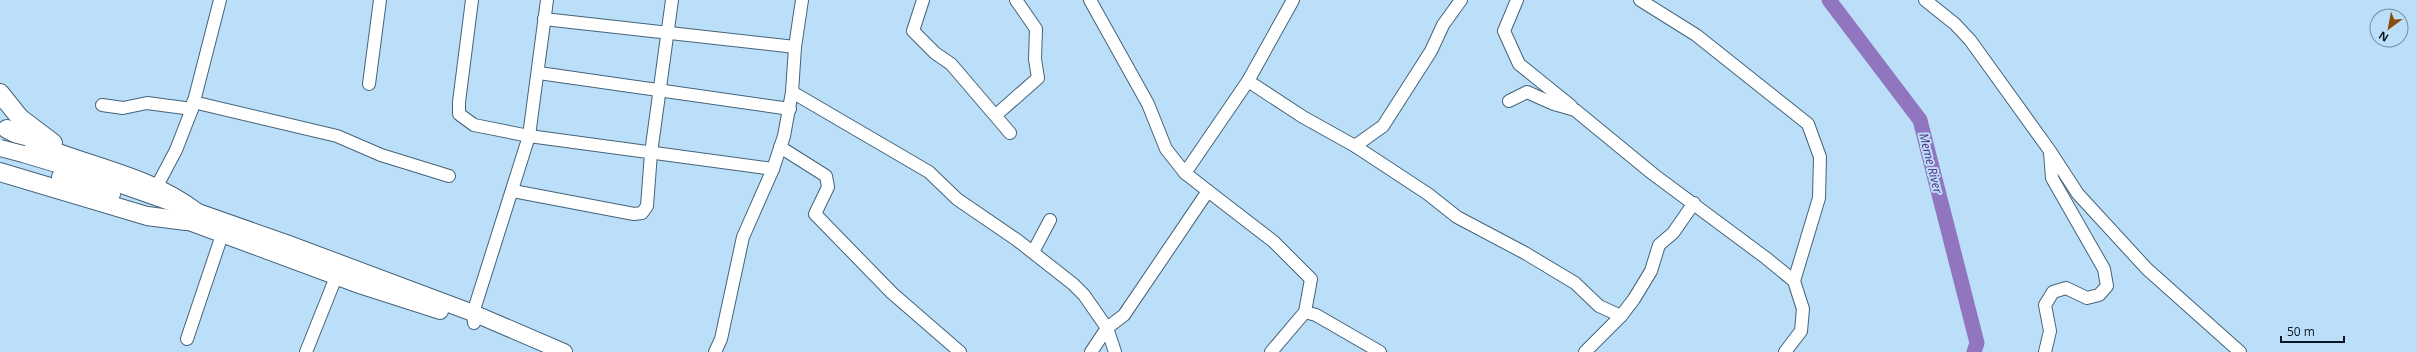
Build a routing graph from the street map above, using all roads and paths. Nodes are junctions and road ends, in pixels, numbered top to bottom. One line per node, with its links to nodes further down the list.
1 (220, 0): 25 (street)
2 (380, 0): 20 (street)
3 (472, 0): 31 (street)
4 (546, 0): 15 (street)
5 (672, 0): 16 (street)
6 (802, 0): 17 (street)
7 (923, 0): 29 (street)
8 (1016, 0): 29 (street)
9 (1090, 0): 42 (street)
10 (1292, 0): 19 (street)
11 (1461, 0): 32 (street)
12 (1517, 0): 28 (street)
13 (1640, 0): 53 (street)
14 (1925, 0): 35 (street)
15 (544, 19): 16 (street); 18 (street)
16 (668, 31): 17 (street); 21 (street)
17 (795, 47): 22 (street)
18 (539, 72): 21 (street); 31 (street)
19 (1248, 81): 32 (street); 42 (street)
20 (369, 84)
21 (660, 89): 27 (street); 36 (street)
22 (792, 92): 27 (street); 51 (street)
23 (1509, 101): 28 (street)
24 (102, 105): 25 (street)
25 (193, 106): 43 (street); 44 (street)
26 (2, 108): 37 (highway); 37 (highway); 41 (highway)
27 (790, 109): 33 (street)
28 (1575, 110): 47 (street)
29 (996, 115): 30 (street)
30 (1010, 133)
31 (529, 136): 36 (street); 45 (street)
32 (1355, 146): 55 (street)
33 (780, 147): 40 (street); 63 (street)
34 (0, 148): 39 (main road, bridge)
35 (2050, 151): 70 (street); 71 (street)
36 (651, 153): 40 (street); 45 (street)
37 (74, 157): 44 (highway)
38 (0, 158): 39 (main road)
39 (21, 159): 48 (main road)
40 (773, 169): 62 (street)
41 (0, 170): 48 (highway)
42 (1185, 173): 46 (street)
43 (449, 176)
44 (156, 186): 48 (highway)
45 (513, 191): 56 (street)
46 (1208, 191): 54 (street); 57 (street)
47 (1694, 203): 53 (street); 55 (street)
48 (191, 216): 50 (main road); 56 (main road)
49 (1050, 220): 51 (street)
50 (222, 235): 52 (main road); 58 (street)
51 (1033, 252): 57 (street)
52 (336, 277): 56 (main road); 59 (street)
53 (1794, 282): 69 (street)
54 (1305, 312): 66 (street); 67 (street)
55 (1621, 316): 68 (street)
56 (474, 318): 60 (main road); 61 (main road)
57 (1107, 328): 64 (street); 65 (street)
58 (187, 339)
59 (306, 352)
60 (551, 352)
61 (564, 352)
62 (715, 352)
63 (960, 352)
64 (1090, 352)
65 (1114, 352)
66 (1271, 352)
67 (1380, 352)
68 (1585, 352)
69 (1785, 352)
70 (2045, 352)
71 (2240, 352)

